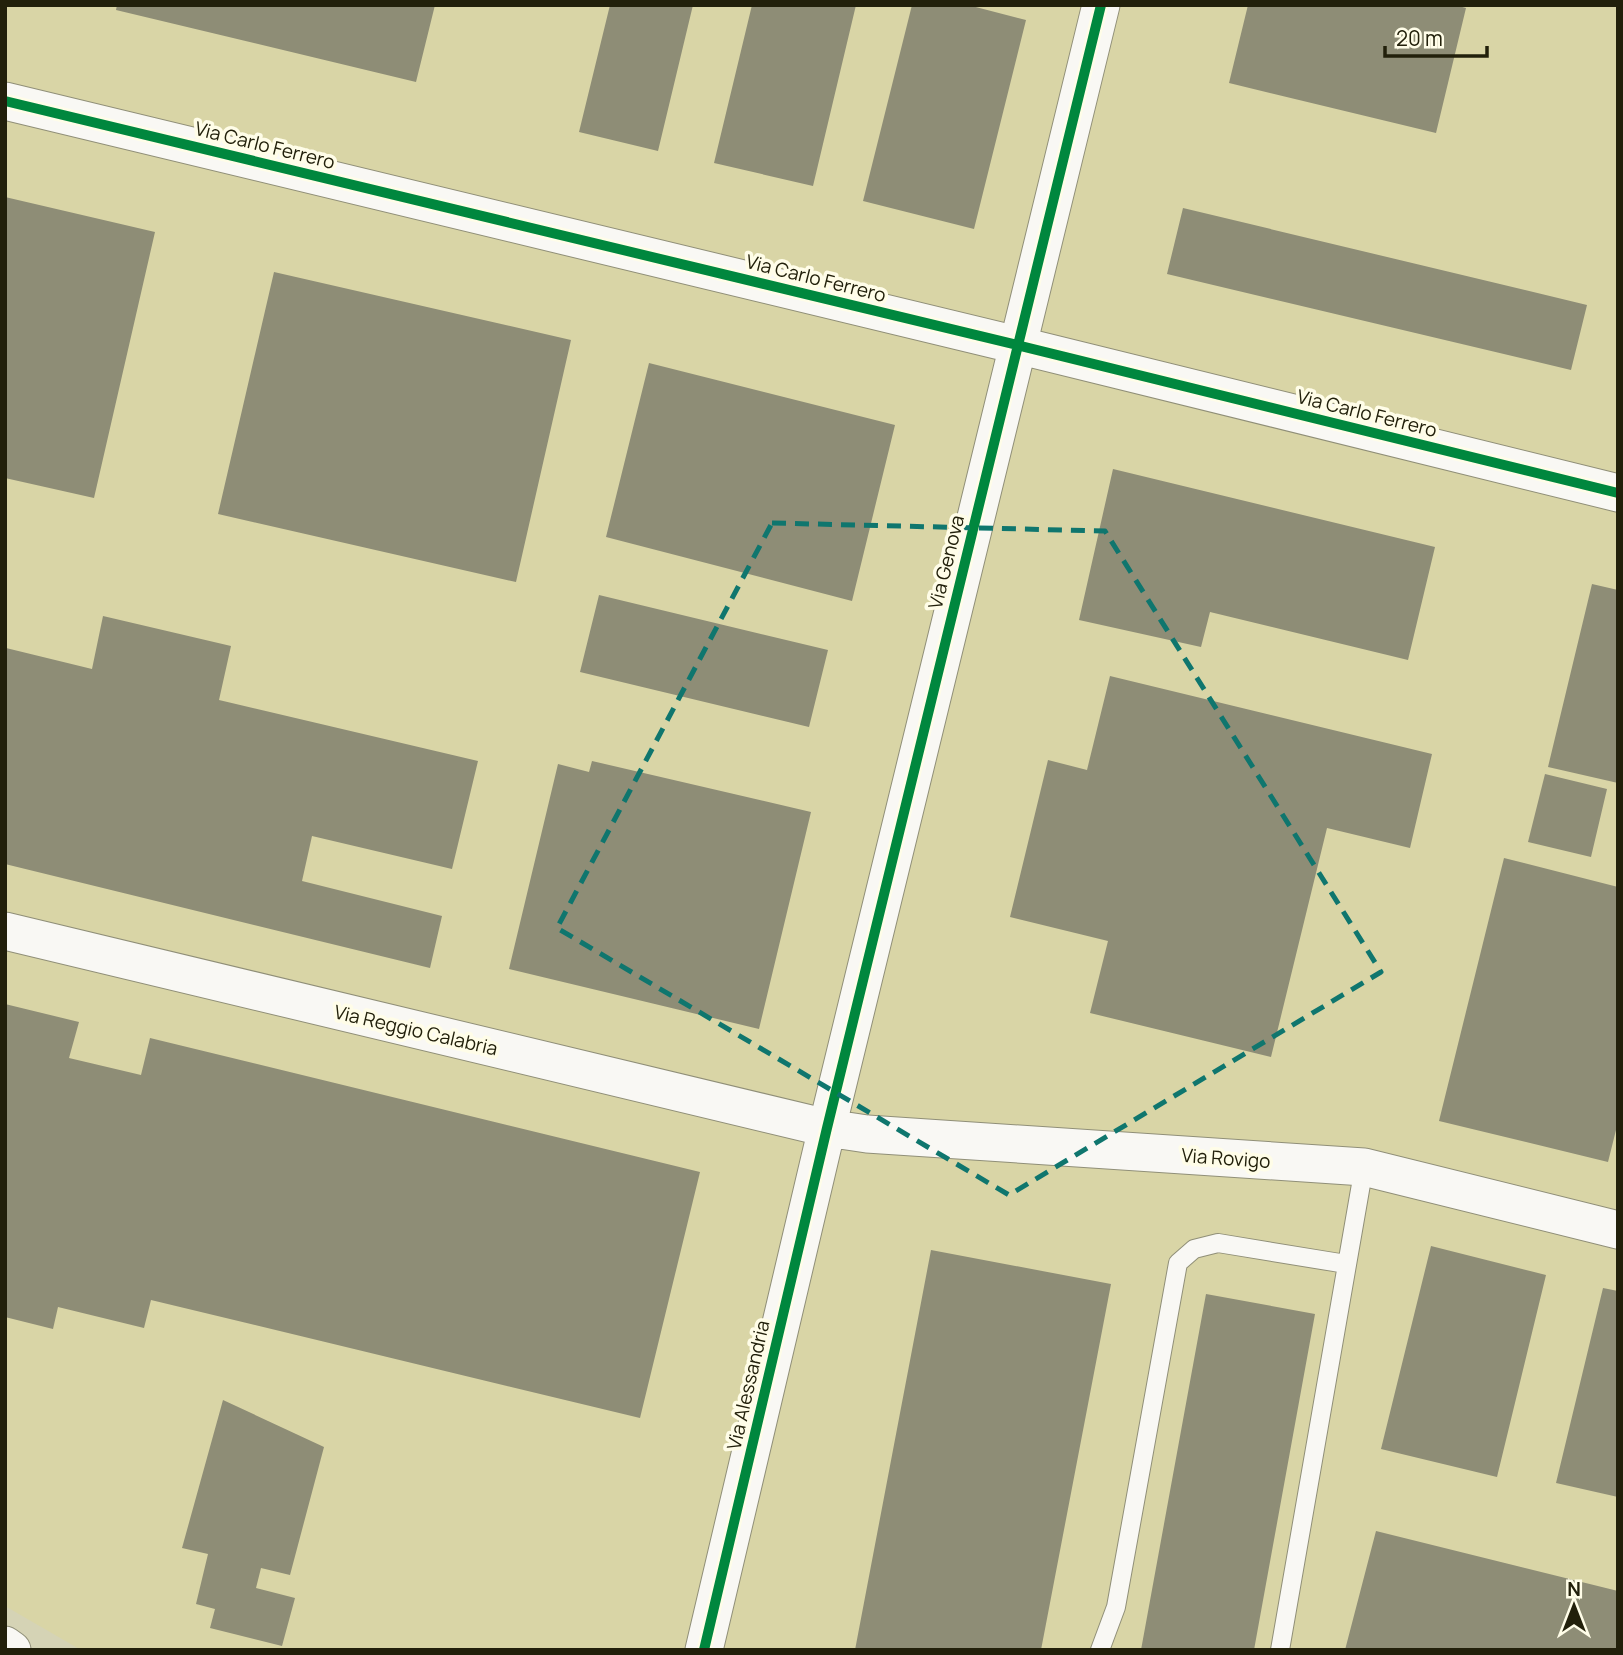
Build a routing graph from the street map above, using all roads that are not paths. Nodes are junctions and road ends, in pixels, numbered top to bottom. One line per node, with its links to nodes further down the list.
1 (1101, 5): 3 (street, Via Genova)
2 (5, 100): 3 (street, Via Carlo Ferrero)
3 (1017, 345): 4 (street, Via Carlo Ferrero); 6 (street, Via Genova)
4 (1618, 493)
5 (5, 932): 6 (street, Via Reggio Calabria)
6 (827, 1128): 7 (street, Via Rovigo); 12 (street, Via Alessandria)
7 (1364, 1167): 8 (street, Via Rovigo); 9 (lane)
8 (1618, 1230)
9 (1346, 1264): 13 (lane); 14 (lane)
10 (5, 1645): 11 (street)
11 (12, 1650)
12 (704, 1650)
13 (1100, 1650)
14 (1280, 1650)

